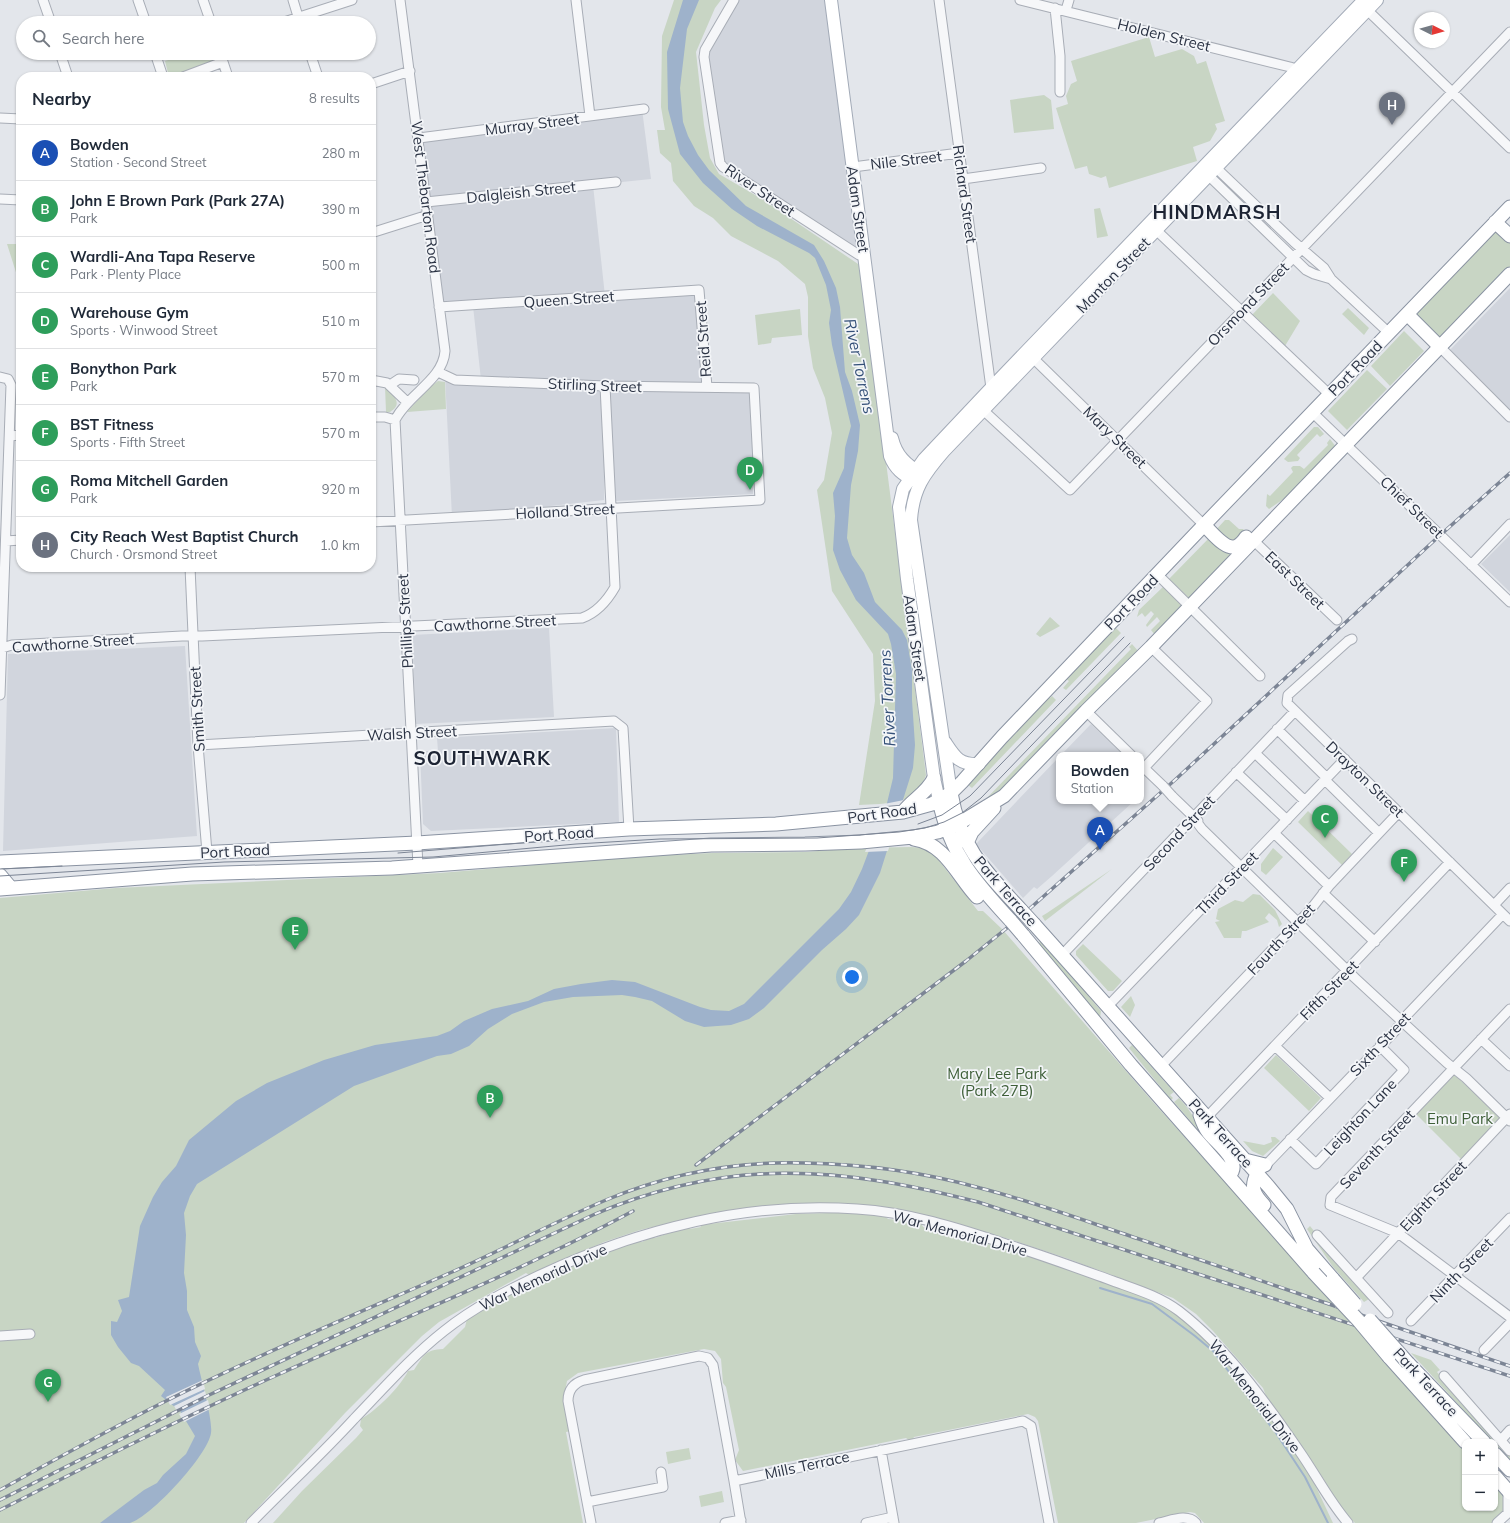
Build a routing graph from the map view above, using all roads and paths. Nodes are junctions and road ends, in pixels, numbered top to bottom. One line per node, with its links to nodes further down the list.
1 (44, 0): 17 (street)
2 (138, 0): 18 (street)
3 (203, 0): 19 (street)
4 (293, 0): 20 (street)
5 (352, 0): 21 (street)
6 (400, 0): 28 (street, West Thebarton Road)
7 (576, 0): 39 (street)
8 (734, 0): 60 (street, River Street)
9 (831, 0): 45 (main road, Adam Street)
10 (939, 0): 44 (street, Richard Street)
11 (1020, 0): 15 (street, Holden Street)
12 (1069, 0): 16 (street)
13 (1377, 0): 14 (main road, Manton Street)
14 (1364, 5): 34 (main road, Manton Street); 37 (street)
15 (1055, 8): 16 (street, Holden Street); 36 (street)
16 (1066, 10): 34 (street, Holden Street)
17 (49, 16)
18 (144, 16)
19 (209, 16)
20 (299, 16)
21 (310, 16)
22 (1510, 32): 37 (street, Orsmond Street)
23 (62, 60): 29 (street)
24 (157, 60): 30 (street)
25 (216, 60): 31 (street)
26 (223, 60): 32 (street)
27 (312, 60): 33 (street)
28 (410, 71): 35 (street); 42 (street, West Thebarton Road)
29 (66, 72)
30 (161, 72)
31 (192, 72)
32 (226, 72)
33 (316, 72)
34 (1302, 72): 47 (main road, Manton Street)
35 (376, 82)
36 (1060, 92)
37 (1452, 92): 43 (street); 59 (street, Orsmond Street)
38 (644, 109): 39 (street, Murray Street)
39 (590, 116): 42 (street, Murray Street)
40 (0, 118): 41 (street)
41 (16, 119)
42 (419, 138): 52 (street, West Thebarton Road)
43 (1510, 148)
44 (959, 153): 45 (street, Nile Street); 48 (street, Richard Street)
45 (853, 167): 60 (main road, Adam Street)
46 (1041, 168): 48 (street)
47 (1209, 168): 56 (main road, Manton Street); 59 (street); 61 (street); 70 (main road, Manton Street)
48 (963, 179): 78 (street, Richard Street)
49 (616, 182): 52 (street, Dalgleish Street)
50 (0, 200): 51 (street)
51 (16, 200)
52 (426, 202): 54 (street, West Thebarton Road)
53 (1510, 207): 55 (highway, Port Road)
54 (428, 215): 57 (street); 65 (street, West Thebarton Road)
55 (1495, 222): 58 (highway); 67 (highway, Port Road)
56 (1156, 230): 66 (street); 70 (main road, Manton Street)
57 (376, 231)
58 (1510, 236)
59 (1302, 248): 61 (street, Orsmond Street); 63 (street)
60 (864, 254): 90 (main road, Adam Street)
61 (1293, 257): 63 (street); 66 (street, Orsmond Street)
62 (1510, 274): 69 (highway, Port Road)
63 (1331, 279): 68 (street)
64 (699, 290): 65 (street, Queen Street); 77 (street, Reid Street)
65 (439, 307): 71 (street, West Thebarton Road)
66 (1241, 311): 79 (street); 88 (street, Orsmond Street)
67 (1407, 314): 68 (highway, Port Road); 69 (highway)
68 (1390, 333): 79 (highway, Port Road)
69 (1440, 347): 84 (street); 89 (highway, Port Road)
70 (1032, 353): 78 (main road, Manton Street); 81 (main road, Manton Street); 88 (street, Mary Street)
71 (438, 372): 76 (street, Stirling Street); 80 (street)
72 (4, 378): 87 (street)
73 (376, 380): 75 (street)
74 (414, 380): 75 (street)
75 (390, 385): 80 (street)
76 (605, 386): 77 (street, Stirling Street); 92 (street)
77 (707, 387): 91 (street, Stirling Street)
78 (991, 388): 90 (main road, Manton Street)
79 (1330, 395): 82 (highway, Port Road)
80 (408, 402): 85 (street)
81 (983, 410): 88 (street, Orsmond Street); 90 (main road, Manton Street)
82 (1313, 412): 89 (street, Chief Street); 95 (highway, Port Road)
83 (376, 417): 85 (street)
84 (1510, 417)
85 (395, 420): 93 (street, Phillips Street)
86 (16, 435): 87 (street)
87 (10, 436): 100 (street)
88 (1118, 440): 95 (street, Mary Street)
89 (1346, 444): 96 (highway, Port Road); 102 (street, Chief Street)
90 (917, 476): 119 (main road, Adam Street); 128 (main road, Adam Street)
91 (760, 500): 92 (street, Holland Street)
92 (612, 508): 93 (street, Holland Street); 108 (street, Cawthorne Street)
93 (399, 521): 94 (street, Holland Street); 108 (street, Phillips Street)
94 (376, 522)
95 (1204, 524): 96 (highway); 104 (highway, Port Road)
96 (1268, 524): 99 (highway, Port Road)
97 (1510, 524): 102 (street)
98 (16, 540): 100 (street)
99 (1253, 540): 106 (highway, Port Road); 107 (street, East Street)
100 (6, 541): 101 (street)
101 (3, 562): 111 (street)
102 (1471, 565): 105 (street, Chief Street)
103 (190, 572): 109 (street, Smith Street)
104 (1158, 575): 106 (street); 124 (highway, Port Road)
105 (1510, 602)
106 (1190, 607): 112 (highway, Port Road); 113 (street)
107 (1337, 620)
108 (405, 627): 109 (street, Cawthorne Street); 118 (street, Phillips Street)
109 (193, 637): 111 (street, Cawthorne Street); 120 (street, Smith Street)
110 (1352, 639): 116 (street, Drayton Street)
111 (2, 648): 114 (street)
112 (1152, 648): 115 (highway, Port Road); 125 (street)
113 (1260, 676)
114 (0, 695)
115 (1086, 711): 121 (street); 131 (highway, Port Road)
116 (1295, 711): 117 (street, Second Street); 123 (street, Drayton Street)
117 (1278, 729): 122 (street, Second Street); 129 (street)
118 (410, 733): 120 (street, Walsh Street); 139 (street, Walsh Street); 143 (street, Phillips Street)
119 (943, 739): 124 (main road); 130 (main road, Adam Street)
120 (198, 745): 145 (street, Smith Street)
121 (1128, 752)
122 (1255, 753): 127 (street, Second Street); 133 (street)
123 (1345, 759): 129 (street, Third Street); 135 (street, Drayton Street)
124 (979, 764): 130 (highway, Port Road)
125 (1144, 764)
126 (1144, 768): 136 (street, bridge)
127 (1236, 772): 136 (street, Second Street); 137 (street)
128 (934, 778): 132 (main road, Adam Street); 134 (highway)
129 (1326, 779): 133 (street, Third Street); 141 (street)
130 (951, 793): 132 (highway, Port Road); 138 (highway)
131 (1004, 796): 138 (highway, Port Road); 144 (highway)
132 (939, 800): 134 (highway, Port Road); 138 (highway)
133 (1305, 801): 137 (street, Third Street)
134 (903, 812): 139 (highway, Port Road)
135 (1399, 812): 141 (street, Fourth Street); 147 (street, Drayton Street)
136 (1193, 817): 149 (street); 159 (street, Second Street)
137 (1287, 820): 140 (street, Third Street)
138 (952, 826): 142 (highway, Port Road); 144 (highway, Park Terrace); 157 (highway, Park Terrace)
139 (629, 829): 143 (highway, Port Road)
140 (1274, 833): 149 (street, Third Street); 153 (street)
141 (1379, 833): 153 (street, Fourth Street)
142 (902, 839): 148 (highway, Port Road); 157 (highway)
143 (417, 843): 145 (highway, Port Road); 148 (street, Phillips Street)
144 (966, 843): 159 (highway, Park Terrace, bridge)
145 (207, 852): 146 (highway, Port Road)
146 (0, 862)
147 (1450, 862): 154 (street, Drayton Street); 158 (street, Fifth Street)
148 (418, 866): 151 (highway, Port Road)
149 (1243, 866): 156 (street); 161 (street, Third Street)
150 (0, 875): 151 (highway)
151 (6, 888)
152 (1510, 888): 154 (street)
153 (1326, 889): 156 (street, Fourth Street); 158 (street)
154 (1494, 905): 155 (street, Drayton Street)
155 (1507, 918): 163 (street, Sixth Street)
156 (1300, 921): 160 (street); 167 (street, Fourth Street)
157 (1008, 923): 170 (highway, Park Terrace, bridge)
158 (1375, 942): 160 (street, Fifth Street)
159 (1062, 955): 161 (highway, Park Terrace)
160 (1349, 969): 163 (street); 165 (street, Fifth Street)
161 (1108, 1006): 167 (highway, Park Terrace); 170 (highway)
162 (1510, 1009): 164 (street, Seventh Street)
163 (1403, 1021): 166 (street, Sixth Street); 169 (street)
164 (1481, 1039): 168 (street); 169 (street, Seventh Street)
165 (1275, 1046): 171 (street); 173 (street, Fifth Street)
166 (1380, 1046): 171 (street, Sixth Street); 175 (street, Leighton Lane)
167 (1161, 1066): 172 (highway, Park Terrace)
168 (1510, 1066)
169 (1453, 1069): 174 (street); 179 (street, Seventh Street)
170 (1143, 1078): 177 (highway, Park Terrace)
171 (1330, 1098): 175 (street, Sixth Street)
172 (1194, 1102): 173 (highway, Park Terrace); 177 (highway)
173 (1207, 1117): 176 (highway, Park Terrace)
174 (1509, 1117): 179 (street, Eighth Street)
175 (1290, 1139): 176 (street, Sixth Street)
176 (1261, 1170): 181 (highway); 194 (highway, Park Terrace, bridge)
177 (1229, 1176): 181 (highway, Park Terrace)
178 (1510, 1218): 182 (street, Ninth Street)
179 (1398, 1233): 182 (street); 183 (street, Eighth Street)
180 (1317, 1235): 183 (street)
181 (1304, 1261): 193 (highway, Park Terrace, bridge)
182 (1454, 1276): 185 (street); 186 (street, Ninth Street)
183 (1356, 1278): 184 (street)
184 (1388, 1313)
185 (1510, 1317)
186 (1412, 1321)
187 (1510, 1323): 190 (street)
188 (30, 1334): 189 (street)
189 (0, 1336)
190 (1484, 1350)
191 (1444, 1376): 195 (street, Park Terrace)
192 (1510, 1430): 195 (street)
193 (1462, 1439)
194 (1481, 1439)
195 (1501, 1440): 197 (street, Park Terrace)
196 (881, 1450): 202 (street, Mills Terrace); 205 (street); 212 (street, Mills Terrace)
197 (1510, 1451)
198 (1498, 1457): 199 (highway)
199 (1510, 1470)
200 (661, 1472): 204 (street)
201 (1498, 1479): 203 (highway)
202 (734, 1481): 204 (street); 207 (street)
203 (1509, 1491): 216 (street)
204 (587, 1502): 209 (street)
205 (893, 1520): 211 (street)
206 (1510, 1521): 217 (street)
207 (741, 1522): 210 (street)
208 (251, 1523): 215 (street, War Memorial Drive)
209 (591, 1523)
210 (725, 1523)
211 (866, 1523)
212 (1049, 1523)
213 (1159, 1523): 214 (street)
214 (1196, 1523)
215 (1348, 1523)
216 (1497, 1523)
217 (1506, 1523)

